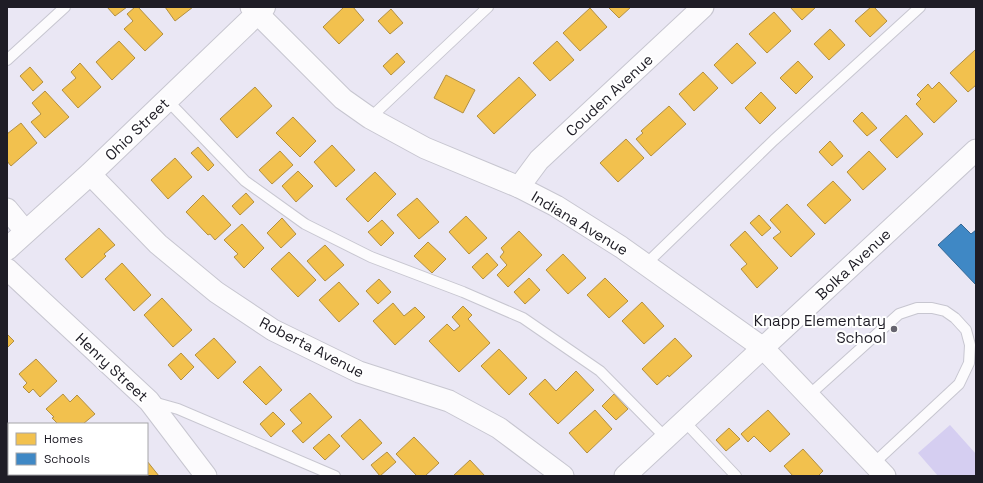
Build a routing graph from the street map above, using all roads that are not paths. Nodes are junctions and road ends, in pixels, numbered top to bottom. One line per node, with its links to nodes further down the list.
1 (65, 7): 6 (lane)
2 (488, 7): 8 (lane)
3 (704, 7): 11 (street, Couden Avenue)
4 (920, 7): 15 (lane)
5 (257, 9): 7 (street, Ohio Street); 8 (street, Indiana Avenue)
6 (7, 60)
7 (167, 100): 10 (street, Ohio Street); 21 (lane)
8 (370, 118): 11 (street, Indiana Avenue)
9 (976, 150): 17 (street, Bolka Avenue)
10 (90, 174): 13 (street, Ohio Street); 25 (street, Roberta Avenue)
11 (519, 187): 15 (street, Indiana Avenue)
12 (7, 209): 13 (street)
13 (26, 232): 14 (street, Ohio Street)
14 (7, 249)
15 (646, 264): 17 (street, Indiana Avenue)
16 (7, 269): 19 (street, Henry Street)
17 (763, 348): 18 (street, Indiana Avenue); 20 (street, Bolka Avenue)
18 (808, 396): 22 (street, Indiana Avenue); 22 (lane)
19 (149, 401): 23 (street, Henry Street); 24 (lane)
20 (684, 421): 21 (street, Bolka Avenue); 27 (lane)
21 (666, 438): 26 (street, Bolka Avenue)
22 (879, 470)
23 (206, 476)
24 (335, 476)
25 (563, 476)
26 (625, 476)
27 (736, 476)

